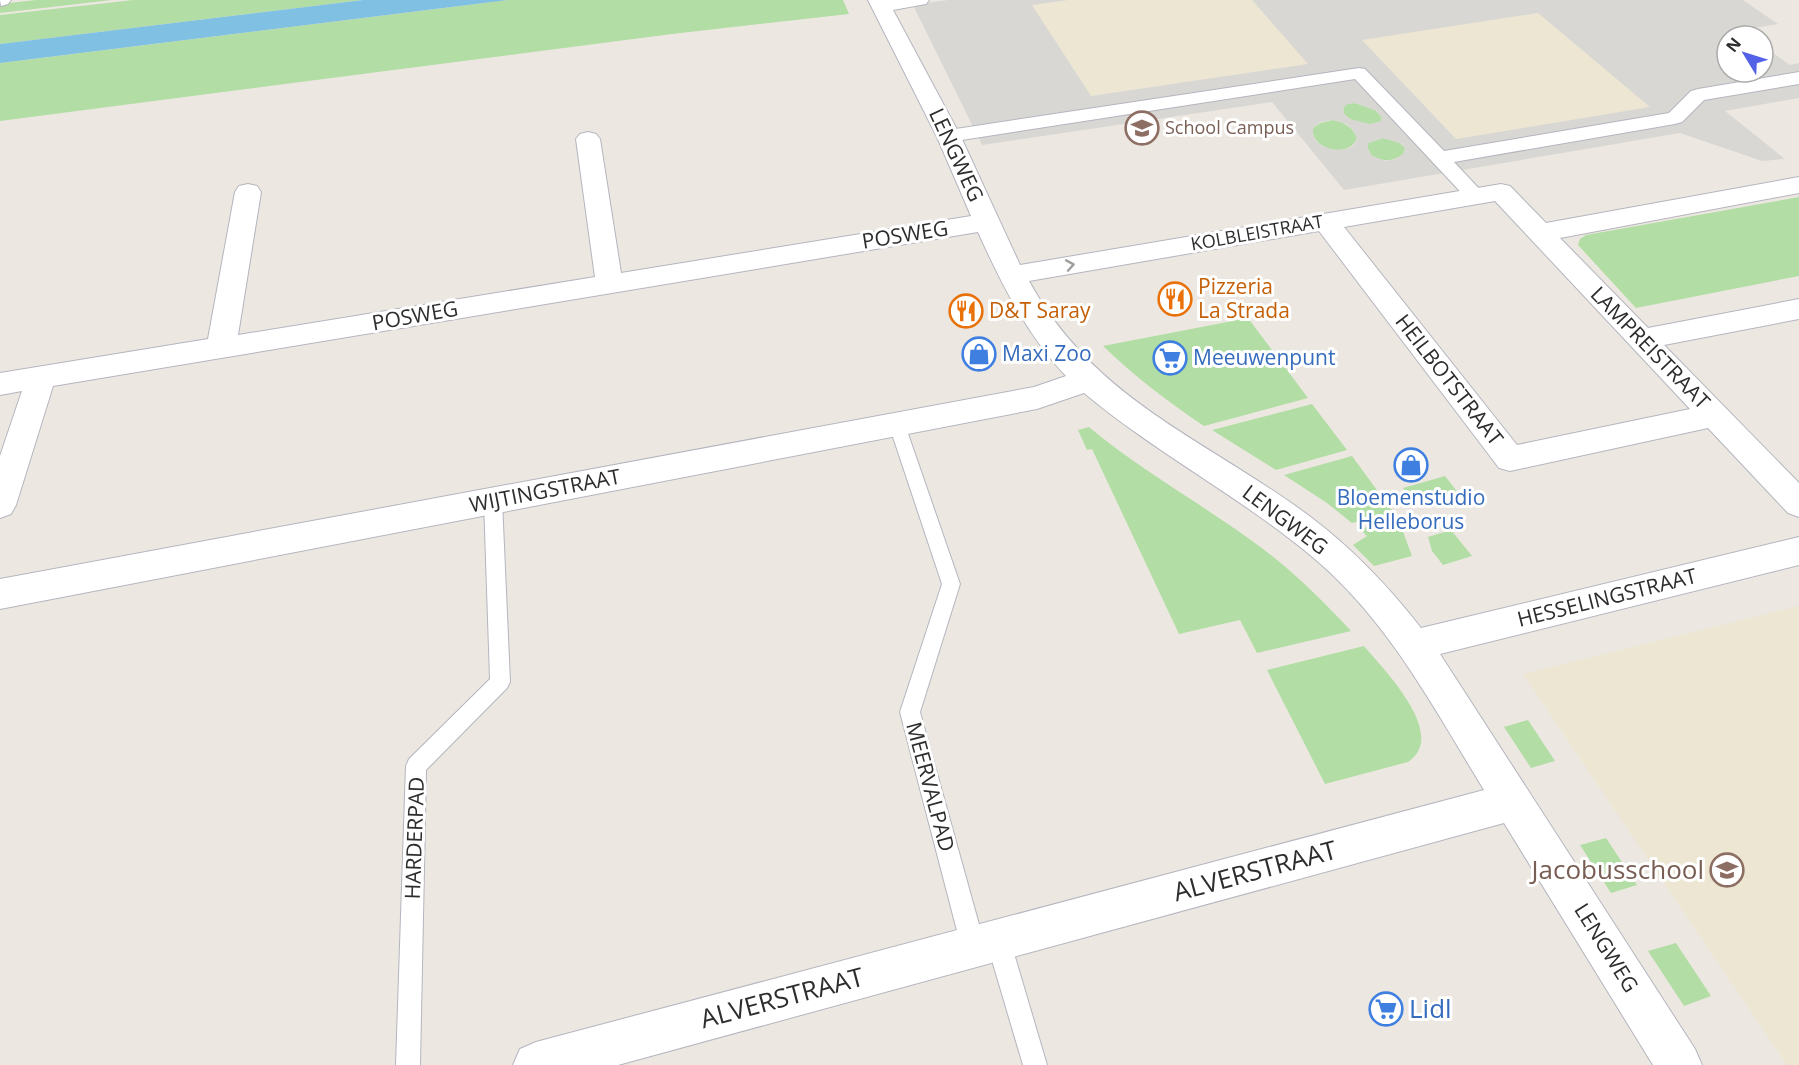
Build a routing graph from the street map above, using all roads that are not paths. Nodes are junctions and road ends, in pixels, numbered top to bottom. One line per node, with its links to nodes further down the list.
1 (919, 0): 2 (street)
2 (880, 3): 4 (street, LENGWEG)
3 (1799, 78): 6 (street)
4 (949, 136): 6 (street); 10 (street, LENGWEG)
5 (588, 139): 14 (street)
6 (1439, 158): 9 (street)
7 (1799, 185): 12 (street)
8 (248, 192): 17 (street)
9 (1489, 194): 11 (street, KOLBLEISTRAAT); 12 (street, LAMPREISTRAAT)
10 (987, 222): 13 (street, LENGWEG); 14 (street, POSWEG)
11 (1326, 222): 13 (street, KOLBLEISTRAAT, one-way to 11); 21 (street, HEILBOTSTRAAT)
12 (1540, 233): 16 (street, LAMPREISTRAAT)
13 (1012, 275): 19 (street, LENGWEG)
14 (609, 283): 17 (street, POSWEG)
15 (1799, 309): 16 (street)
16 (1642, 339): 21 (street, LAMPREISTRAAT)
17 (221, 349): 18 (street, POSWEG)
18 (41, 377): 20 (street, POSWEG); 25 (street)
19 (1088, 380): 22 (street, WIJTINGSTRAAT); 28 (street, LENGWEG)
20 (0, 384)
21 (1714, 415): 24 (street, LAMPREISTRAAT)
22 (897, 425): 23 (street, WIJTINGSTRAAT); 30 (lane, MEERVALPAD)
23 (493, 501): 27 (street, WIJTINGSTRAAT); 32 (lane, HARDERPAD)
24 (1799, 504)
25 (0, 505)
26 (1799, 550): 28 (street, HESSELINGSTRAAT)
27 (0, 594)
28 (1414, 645): 29 (street, LENGWEG)
29 (1513, 802): 30 (street, ALVERSTRAAT); 35 (street, LENGWEG)
30 (985, 943): 31 (street, ALVERSTRAAT); 34 (lane)
31 (602, 1056): 33 (street, ALVERSTRAAT)
32 (408, 1065)
33 (536, 1065)
34 (1035, 1065)
35 (1679, 1065)

